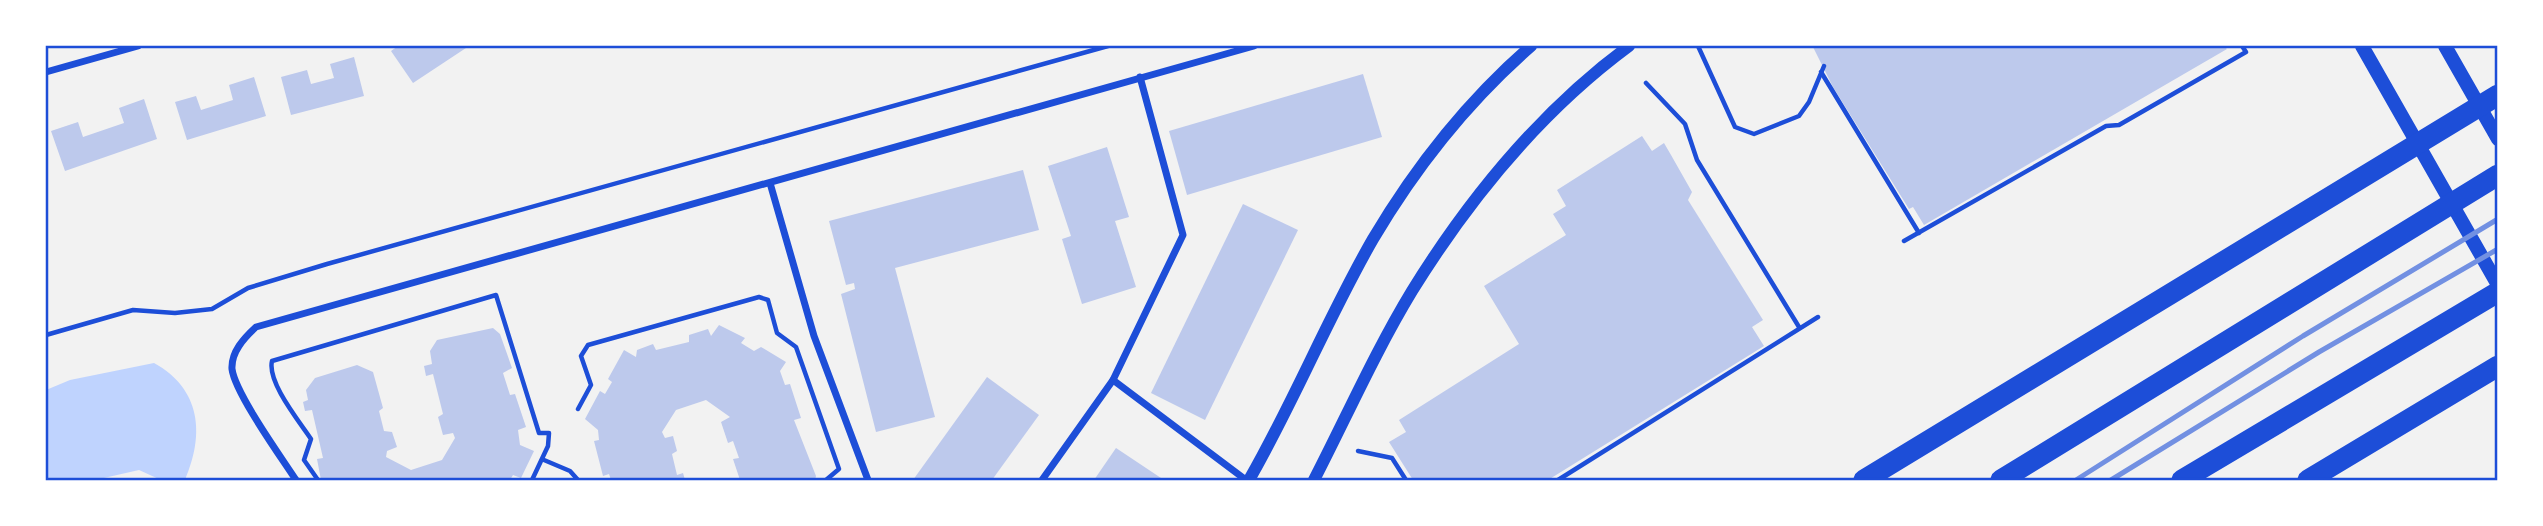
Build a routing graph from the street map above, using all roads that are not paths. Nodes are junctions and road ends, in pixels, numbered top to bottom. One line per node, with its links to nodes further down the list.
1 (138, 46): 7 (street)
2 (1254, 46): 8 (street)
3 (1531, 46): 21 (street)
4 (1629, 46): 22 (street)
5 (2362, 46): 13 (main road)
6 (2445, 46): 10 (main road)
7 (46, 72)
8 (1140, 77): 12 (street); 16 (street)
9 (2497, 95): 17 (highway)
10 (2497, 139)
11 (2497, 175): 25 (highway)
12 (770, 183): 18 (street); 19 (street)
13 (2497, 285)
14 (2497, 292): 26 (highway)
15 (2497, 366): 27 (highway)
16 (1113, 380): 20 (street); 21 (street)
17 (1973, 415): 23 (highway); 24 (highway)
18 (296, 481)
19 (868, 481)
20 (1042, 481)
21 (1248, 481)
22 (1314, 481)
23 (1864, 481)
24 (1886, 481)
25 (2001, 481)
26 (2182, 481)
27 (2308, 481)

